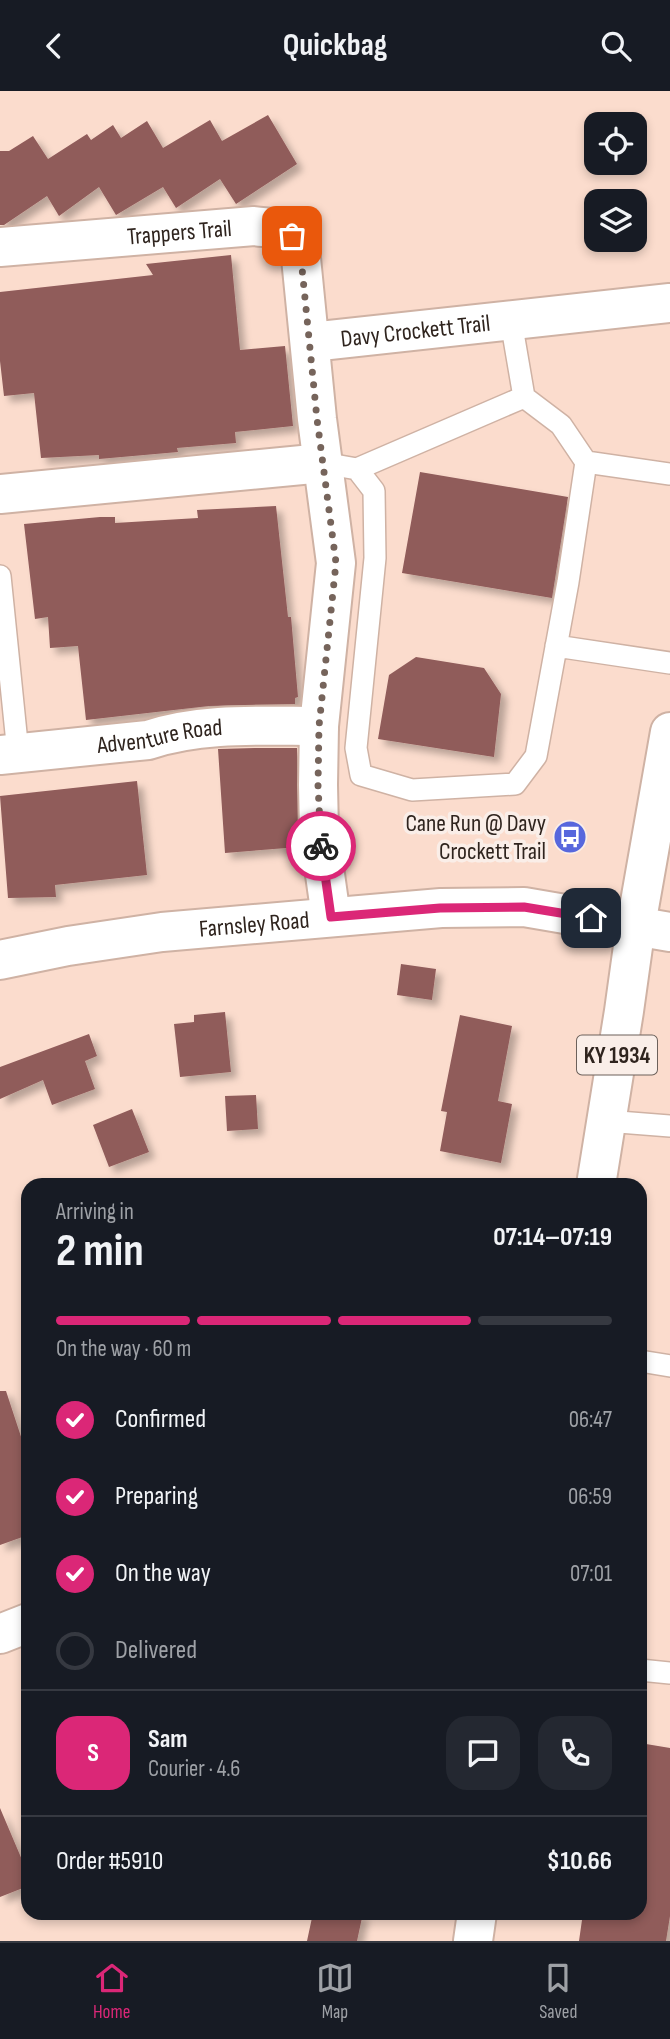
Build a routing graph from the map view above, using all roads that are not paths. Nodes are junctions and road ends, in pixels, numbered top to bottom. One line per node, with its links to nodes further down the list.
1 (0, 247): 4 (main road, Trappers Trail)
2 (670, 303): 3 (main road, Davy Crockett Trail)
3 (511, 321): 4 (main road, Davy Crockett Trail); 5 (lane)
4 (311, 342): 7 (main road, Davy Crockett Trail)
5 (524, 397): 6 (lane); 7 (lane)
6 (586, 462): 8 (lane); 11 (lane)
7 (340, 466): 9 (main road); 11 (lane); 13 (main road)
8 (670, 474)
9 (0, 495)
10 (0, 576): 15 (lane)
11 (556, 646): 12 (lane)
12 (670, 663)
13 (319, 726): 15 (main road, Adventure Road); 16 (main road)
14 (670, 732): 17 (main road, KY 1934)
15 (9, 754)
16 (331, 917): 17 (main road, Farnsley Road); 18 (main road, Farnsley Road)
17 (653, 928): 19 (main road, KY 1934)
18 (0, 960)
19 (606, 1121): 20 (lane); 21 (main road, KY 1934)
20 (670, 1126)
21 (597, 1178)
22 (647, 1362): 23 (lane)
23 (670, 1366)
24 (21, 1626): 25 (main road)
25 (0, 1634)
26 (647, 1671): 27 (lane)
27 (670, 1673)
28 (476, 1920): 29 (main road)
29 (472, 1941)

